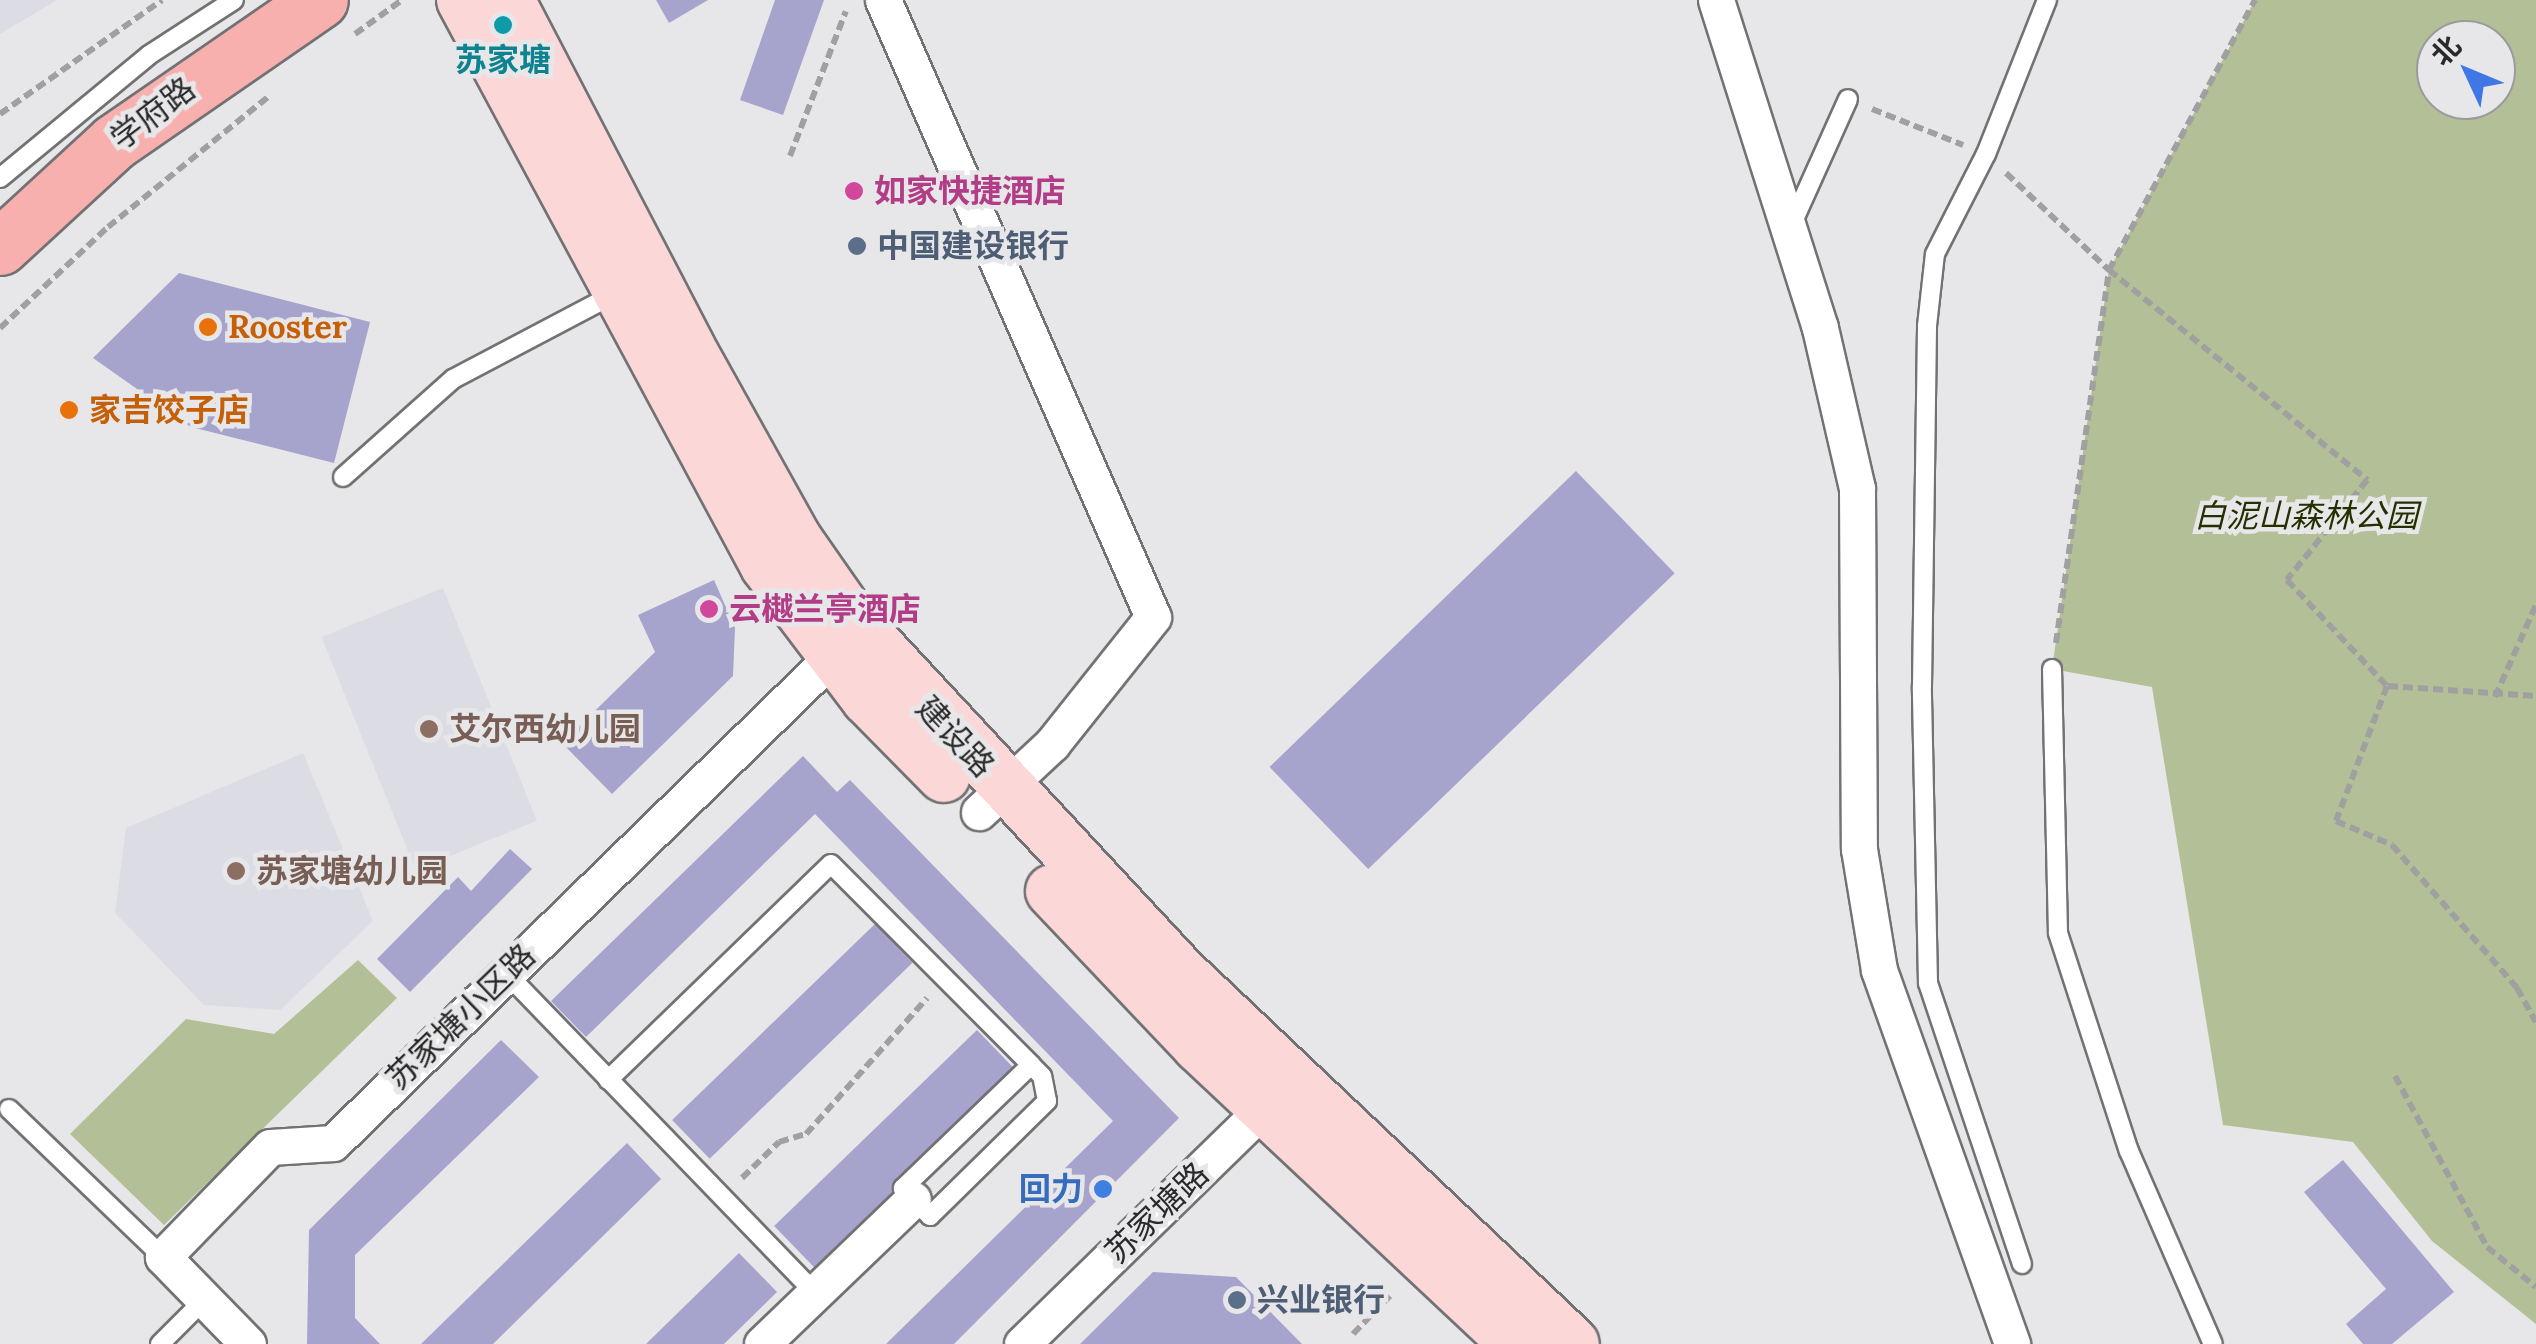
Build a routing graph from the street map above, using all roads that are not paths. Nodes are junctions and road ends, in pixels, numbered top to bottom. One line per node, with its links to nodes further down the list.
1 (234, 0): 9 (lane, 学府路)
2 (463, 0): 12 (street, 建设路)
3 (508, 0): 16 (street, 建设路)
4 (884, 0): 16 (street)
5 (1716, 0): 10 (street)
6 (2047, 0): 24 (lane)
7 (330, 23): 11 (main road, 学府路)
8 (1848, 99): 10 (lane)
9 (0, 178)
10 (1789, 232): 33 (street)
11 (0, 247)
12 (616, 292): 13 (lane); 14 (street, 建设路)
13 (342, 477)
14 (832, 656): 16 (street, 建设路); 17 (street, 苏家塘小区路)
15 (2052, 669): 34 (lane)
16 (991, 801): 20 (street, 建设路)
17 (506, 973): 19 (lane); 23 (street, 苏家塘小区路)
18 (1031, 1065): 19 (lane); 22 (lane); 22 (lane)
19 (608, 1080): 25 (lane)
20 (1278, 1094): 30 (street, 苏家塘路); 31 (street, 建设路); 32 (street, 建设路)
21 (9, 1109): 23 (lane)
22 (914, 1200): 25 (street)
23 (163, 1257): 26 (street)
24 (2022, 1264)
25 (815, 1293): 29 (street)
26 (205, 1300): 27 (lane); 28 (street)
27 (160, 1344)
28 (248, 1344)
29 (762, 1344)
30 (1022, 1344)
31 (1516, 1344)
32 (1573, 1344)
33 (2012, 1344)
34 (2213, 1344)

